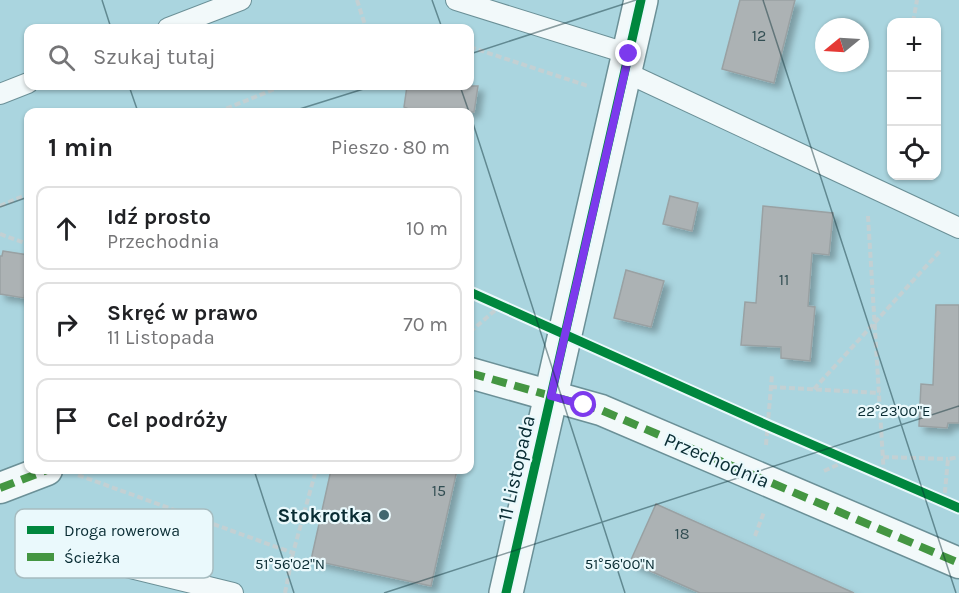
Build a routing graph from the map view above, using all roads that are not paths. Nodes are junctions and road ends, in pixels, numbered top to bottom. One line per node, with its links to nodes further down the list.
1 (241, 0): 4 (lane)
2 (456, 0): 5 (lane)
3 (641, 0): 5 (street, 11 Listopada)
4 (178, 24)
5 (624, 74): 8 (lane); 10 (street, 11 Listopada)
6 (24, 85): 7 (lane)
7 (0, 94)
8 (959, 228)
9 (474, 375): 10 (street, Przechodnia)
10 (551, 396): 13 (street, Przechodnia); 16 (street, 11 Listopada)
11 (53, 474): 12 (street)
12 (0, 488)
13 (959, 563)
14 (170, 578): 15 (lane)
15 (233, 593)
16 (506, 593)

